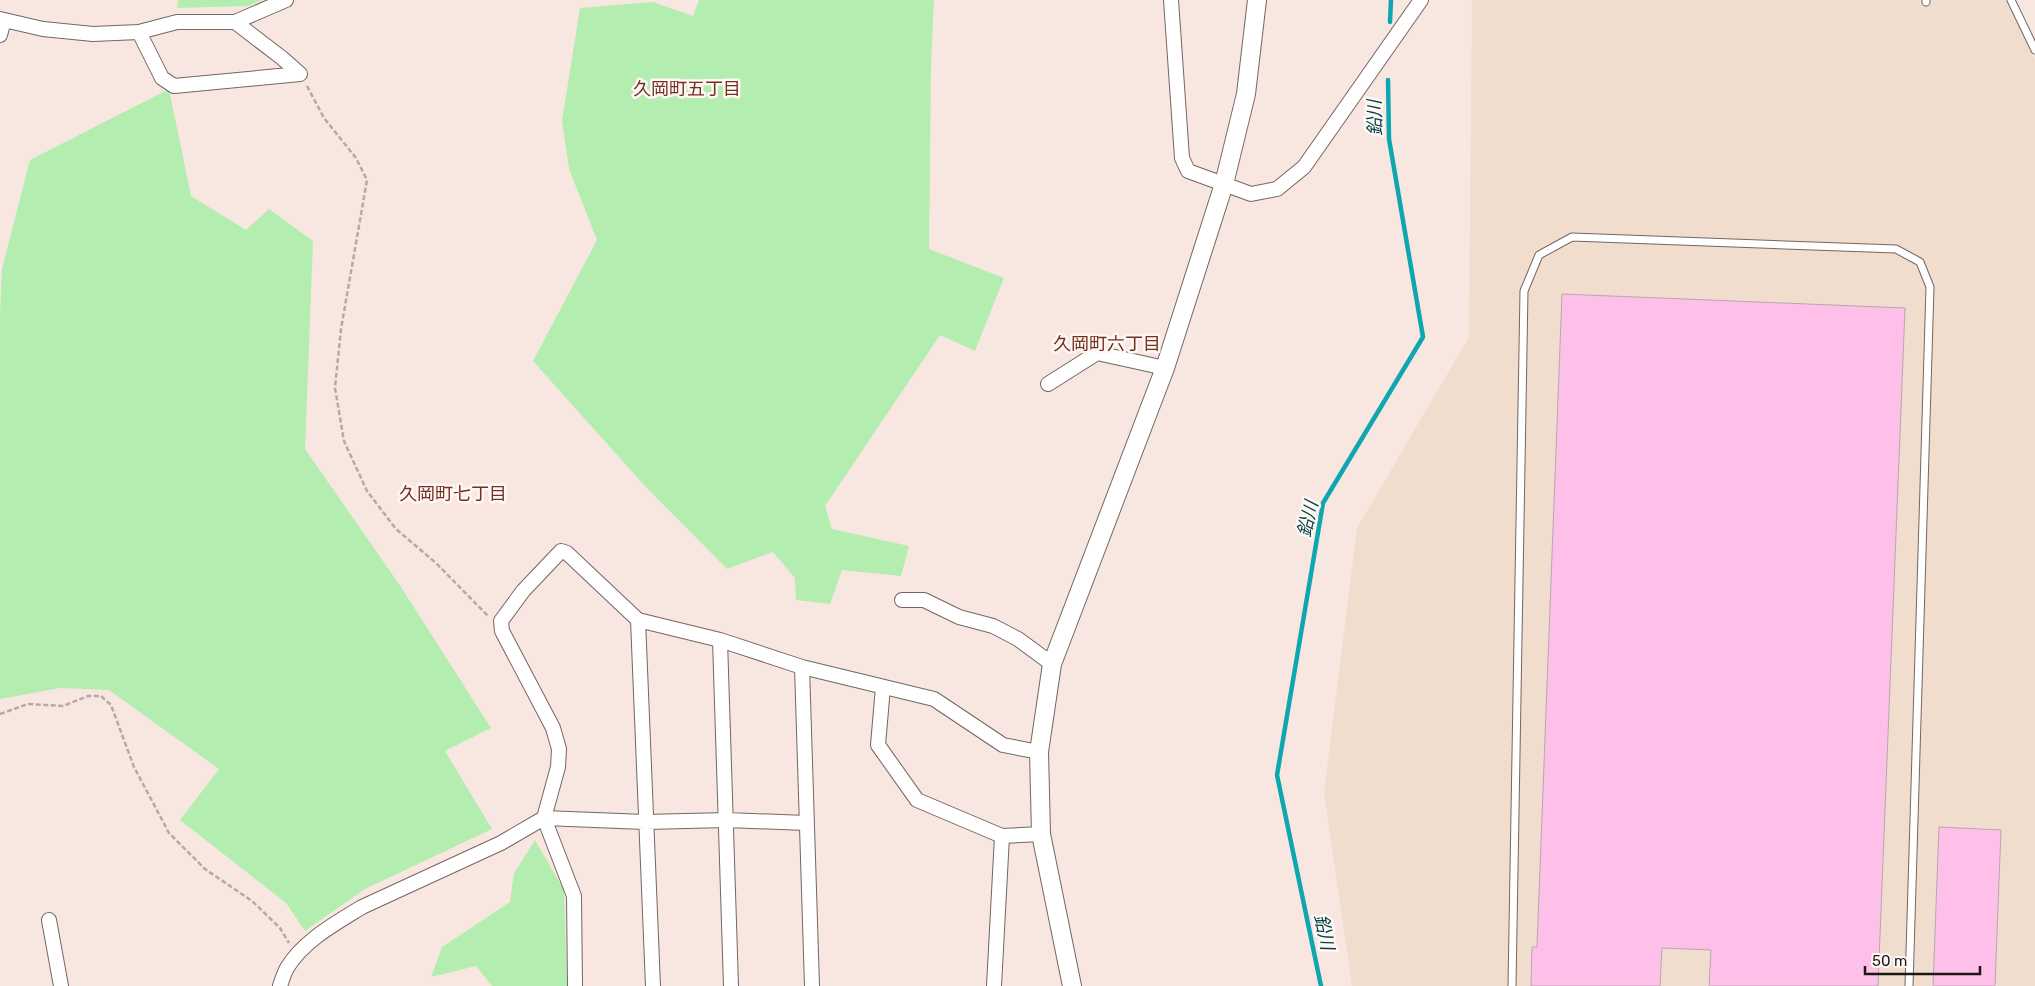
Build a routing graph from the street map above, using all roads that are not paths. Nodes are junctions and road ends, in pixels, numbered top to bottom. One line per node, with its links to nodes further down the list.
1 (286, 0): 7 (street)
2 (1171, 0): 11 (street)
3 (1257, 0): 11 (street)
4 (1422, 0): 11 (street)
5 (2011, 0): 10 (lane)
6 (2, 20): 8 (street); 9 (street)
7 (235, 22): 8 (street); 8 (street)
8 (139, 32)
9 (0, 35)
10 (2035, 50)
11 (1224, 184): 12 (street)
12 (1165, 368): 13 (street); 17 (street)
13 (1048, 384)
14 (902, 600): 17 (street)
15 (638, 620): 16 (street); 21 (street); 23 (street)
16 (720, 640): 18 (street); 22 (street)
17 (1052, 664): 20 (street)
18 (802, 667): 19 (street); 24 (street)
19 (882, 687): 20 (street); 26 (street)
20 (1039, 752): 25 (street)
21 (544, 818): 23 (street); 29 (street); 30 (street)
22 (727, 820): 23 (street); 24 (street); 32 (street)
23 (645, 822): 31 (street)
24 (807, 823): 33 (street)
25 (1041, 834): 26 (street); 35 (street)
26 (1002, 836): 34 (street)
27 (49, 920): 28 (street)
28 (60, 986)
29 (280, 986)
30 (575, 986)
31 (653, 986)
32 (731, 986)
33 (812, 986)
34 (994, 986)
35 (1072, 986)
36 (1512, 986): 37 (lane)
37 (1909, 986)

